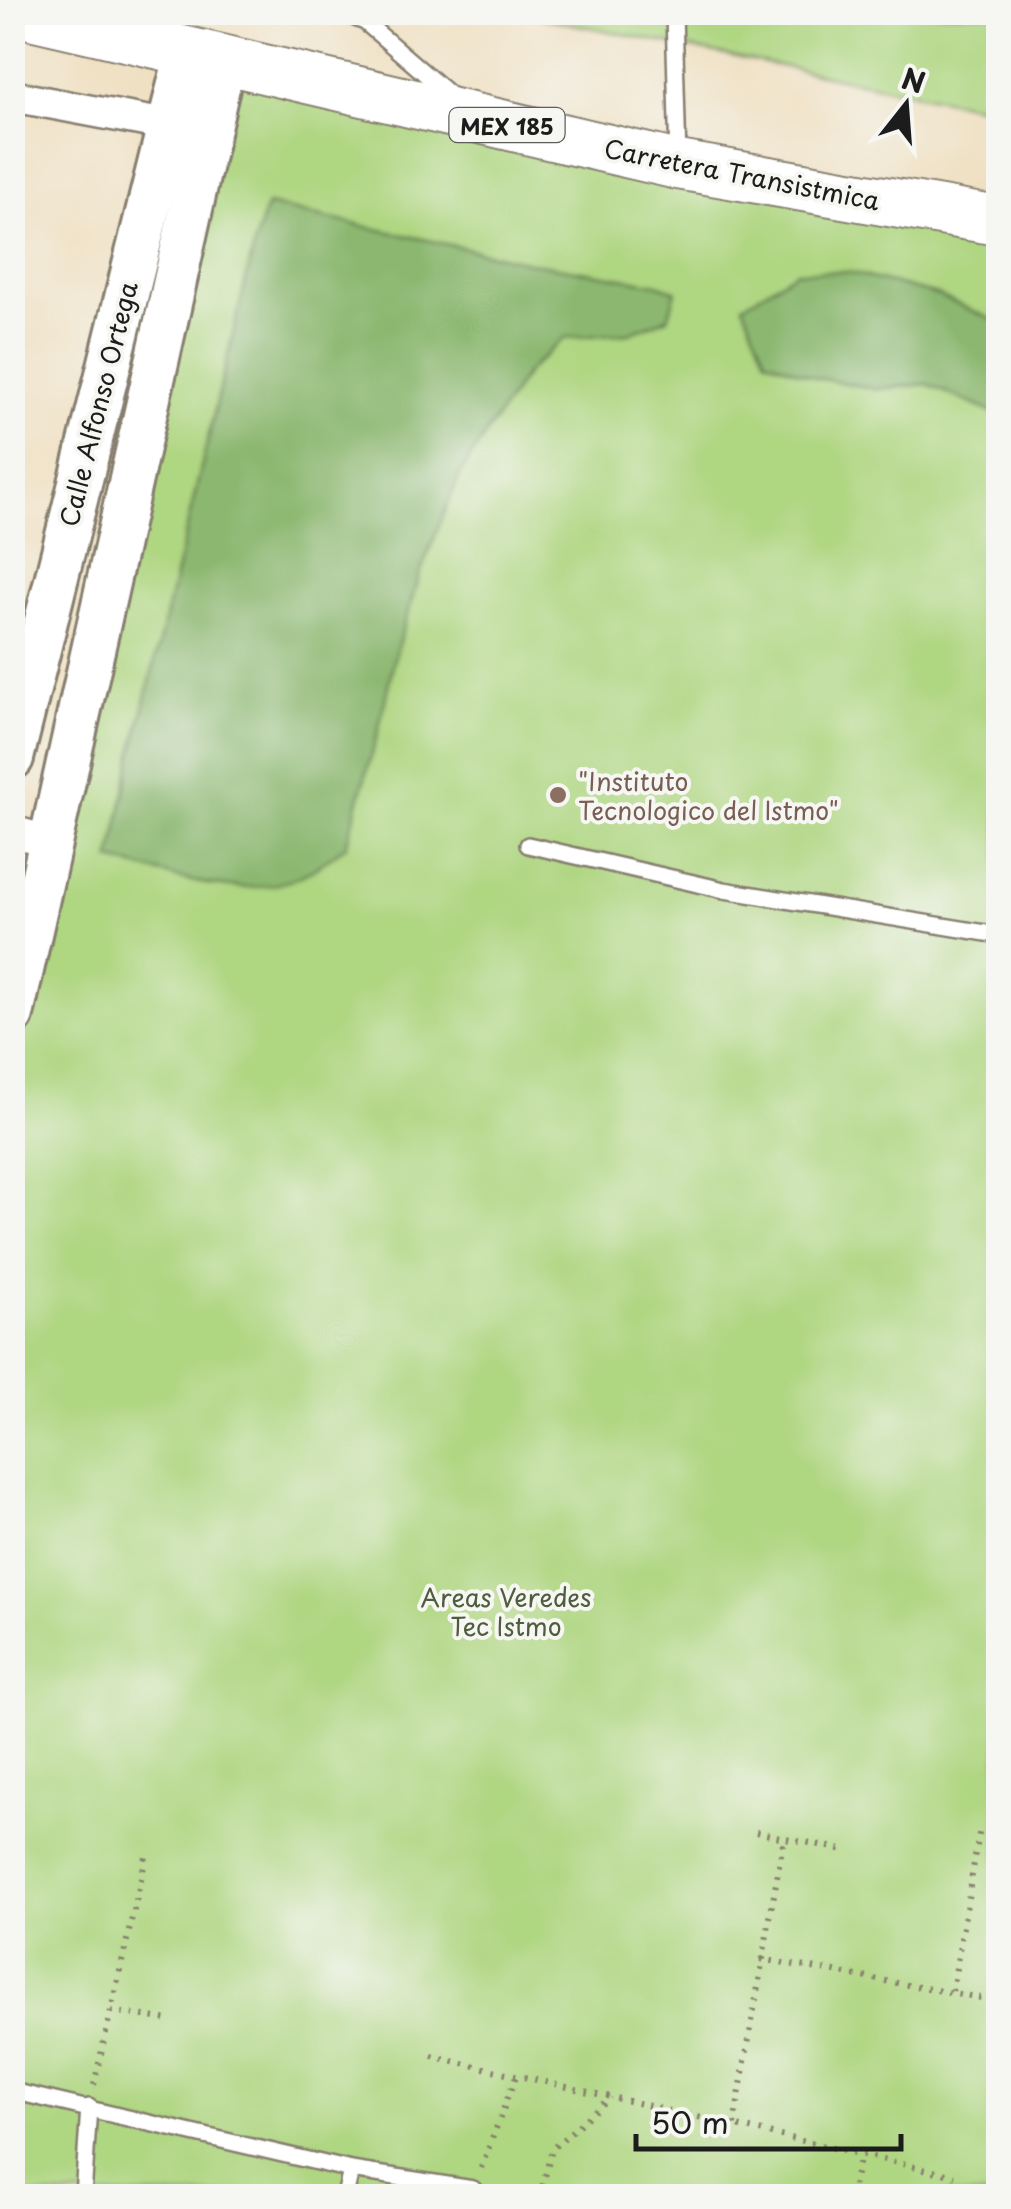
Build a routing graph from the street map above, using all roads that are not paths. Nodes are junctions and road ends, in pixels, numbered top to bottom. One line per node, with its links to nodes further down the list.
1 (18, 12): 4 (main road, Carretera Transistmica / MEX 185)
2 (340, 12): 6 (lane)
3 (674, 12): 8 (lane)
4 (205, 56): 6 (main road, Carretera Transistmica / MEX 185); 7 (street, Calle Alfonso Ortega); 11 (street)
5 (12, 96): 7 (street)
6 (477, 118): 8 (main road, Carretera Transistmica / MEX 185)
7 (166, 125): 10 (street, Calle Alfonso Ortega)
8 (678, 165): 9 (main road, Carretera Transistmica / MEX 185)
9 (998, 221)
10 (12, 758)
11 (31, 836): 14 (street)
12 (528, 846): 13 (lane)
13 (998, 935)
14 (12, 1015)
15 (12, 2091): 16 (lane)
16 (89, 2107): 17 (lane); 19 (lane)
17 (351, 2170): 18 (lane); 20 (lane)
18 (476, 2193)
19 (84, 2196)
20 (346, 2196)

